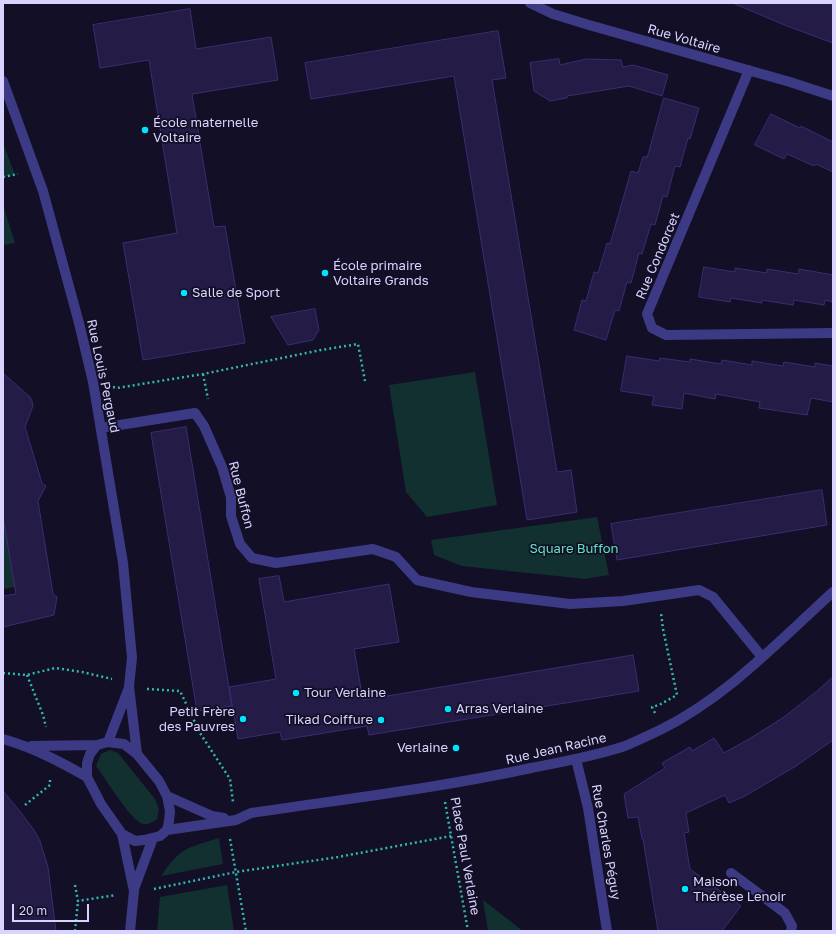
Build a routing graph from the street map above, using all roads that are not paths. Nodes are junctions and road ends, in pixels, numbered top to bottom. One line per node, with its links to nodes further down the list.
1 (530, 3): 2 (street, Rue Voltaire)
2 (749, 70): 4 (street, Rue Voltaire); 5 (street, Rue Condorcet)
3 (3, 81): 6 (street, Rue Louis Pergaud)
4 (833, 96)
5 (833, 333)
6 (101, 428): 8 (street, Rue Buffon); 9 (street, Rue Louis Pergaud)
7 (833, 592): 8 (street, Rue Jean Racine)
8 (762, 657): 15 (street, Rue Jean Racine)
9 (130, 686): 11 (street, Rue Louis Pergaud); 14 (street, Rue Louis Pergaud)
10 (3, 740): 13 (street)
11 (108, 742): 12 (street); 14 (street)
12 (97, 745): 13 (street); 16 (street)
13 (25, 746): 16 (street)
14 (137, 754): 17 (street)
15 (576, 759): 18 (street, Rue Jean Racine); 25 (street, Rue Charles Péguy)
16 (87, 776): 20 (street)
17 (167, 796): 18 (street); 19 (street)
18 (236, 820): 19 (street, Rue Jean Racine)
19 (167, 830): 21 (street)
20 (122, 834): 21 (street); 23 (street)
21 (153, 838): 23 (street)
22 (731, 874): 26 (street)
23 (134, 891): 24 (street)
24 (130, 931)
25 (608, 931)
26 (791, 931)

